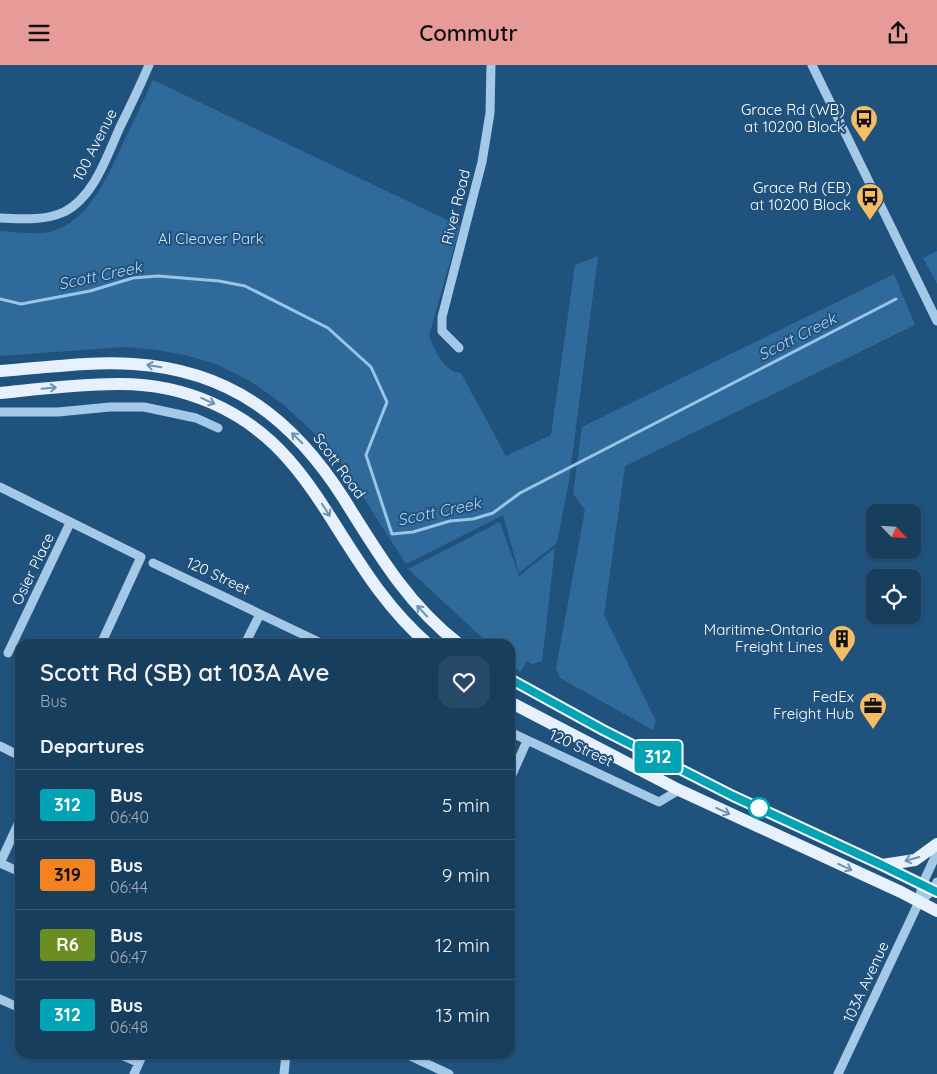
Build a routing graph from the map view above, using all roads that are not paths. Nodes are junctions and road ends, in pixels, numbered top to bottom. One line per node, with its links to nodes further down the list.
1 (149, 65): 4 (street, 100 Avenue)
2 (490, 65): 6 (street, River Road)
3 (812, 65): 5 (street)
4 (0, 218)
5 (937, 321)
6 (458, 348)
7 (0, 371): 19 (main road, Scott Road, one-way to 7)
8 (0, 393): 18 (main road, one-way to 18)
9 (0, 412): 10 (street)
10 (218, 428)
11 (0, 487): 12 (street)
12 (70, 523): 15 (street); 20 (street, Osier Place)
13 (153, 563): 14 (street, 120 Street)
14 (260, 613): 16 (street); 17 (street, 120 Street)
15 (103, 639)
16 (247, 639)
17 (313, 639)
18 (422, 639)
19 (453, 639)
20 (8, 653)
21 (515, 682): 33 (main road)
22 (515, 705): 28 (main road)
23 (515, 735): 24 (street, 120 Street)
24 (527, 741): 27 (street); 28 (street, 120 Street)
25 (0, 746): 26 (street)
26 (15, 754)
27 (515, 768)
28 (679, 790): 36 (main road, one-way to 36)
29 (15, 831): 32 (street)
30 (937, 845): 33 (main road, one-way to 33)
31 (937, 853): 35 (street, 103A Avenue)
32 (0, 863): 34 (street)
33 (882, 865): 35 (main road)
34 (15, 870)
35 (932, 887): 36 (street, 103A Avenue)
36 (919, 902): 37 (main road); 48 (street, 103A Avenue)
37 (937, 911)
38 (0, 999): 39 (street)
39 (15, 1006)
40 (130, 1059): 44 (street)
41 (141, 1059): 44 (street)
42 (286, 1059): 46 (street)
43 (417, 1059): 47 (street)
44 (139, 1063): 45 (street)
45 (134, 1074)
46 (284, 1074)
47 (449, 1074)
48 (838, 1074)

